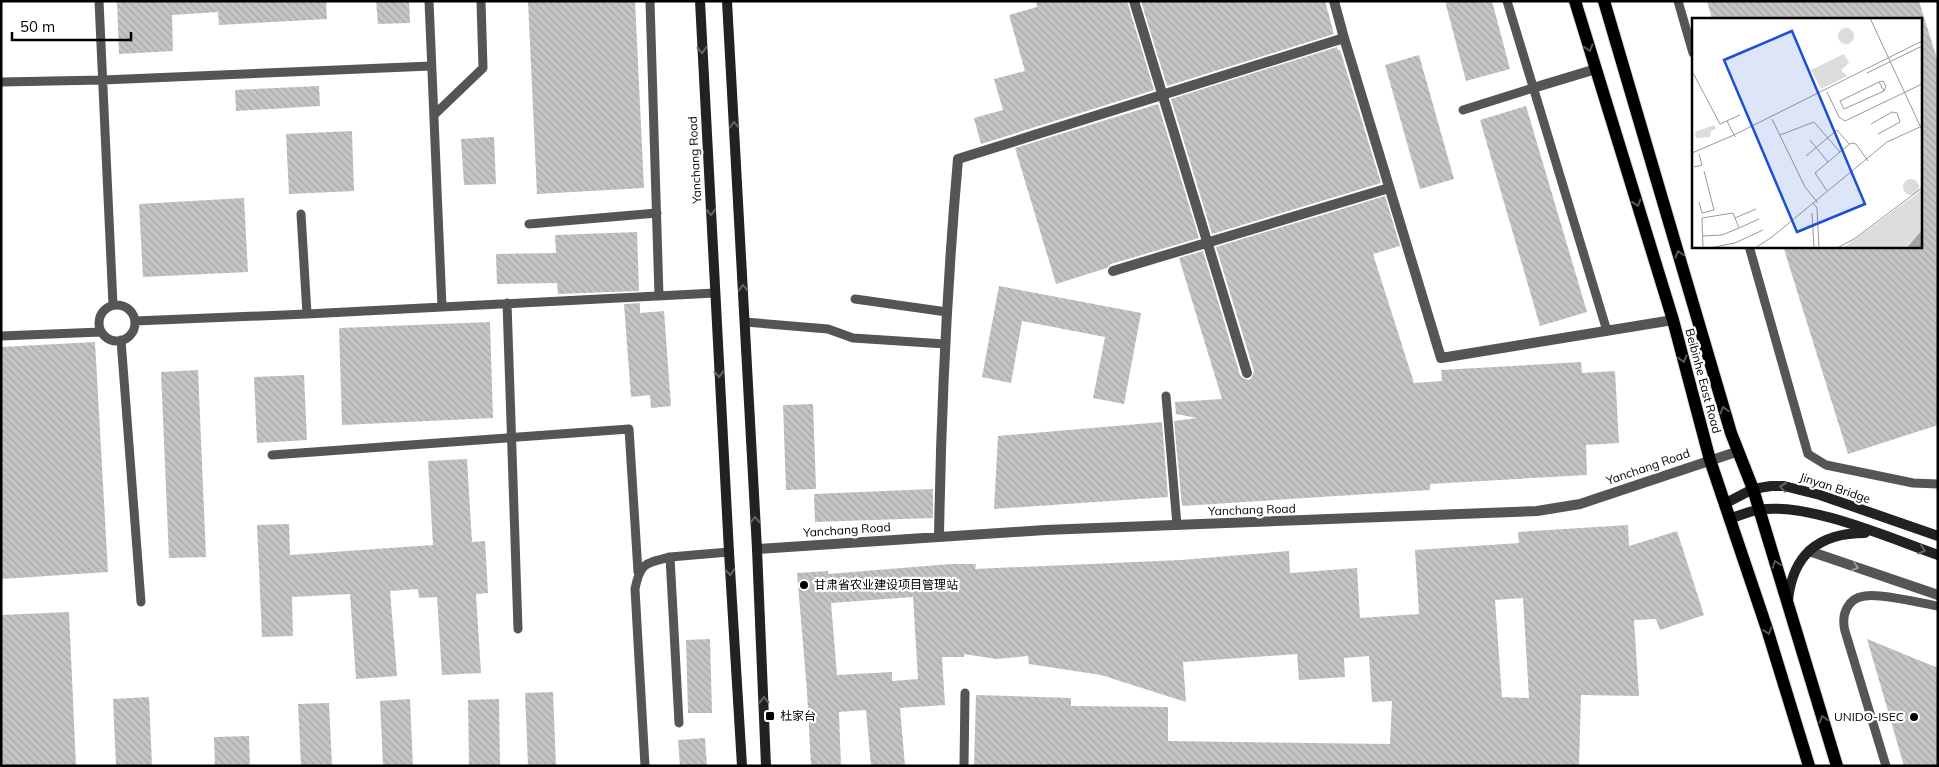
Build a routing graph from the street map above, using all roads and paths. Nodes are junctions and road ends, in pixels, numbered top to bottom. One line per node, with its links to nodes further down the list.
1 (99, 1): 17 (lane)
2 (429, 1): 15 (lane)
3 (481, 1): 22 (lane)
4 (650, 1): 24 (lane)
5 (700, 1): 30 (main road, Yanchang Road, one-way to 30)
6 (727, 1): 40 (main road, one-way to 6)
7 (1134, 1): 20 (street)
8 (1334, 1): 13 (street)
9 (1507, 1): 19 (lane)
10 (1575, 1): 16 (main road, Beibinhe East Road, one-way to 16)
11 (1604, 1): 49 (main road, Beibinhe East Road, one-way to 11)
12 (1678, 1): 14 (lane)
13 (1344, 38): 20 (street); 23 (street)
14 (1692, 50)
15 (432, 66): 17 (lane); 22 (lane)
16 (1596, 69): 19 (street); 38 (main road, Beibinhe East Road, one-way to 38)
17 (103, 80): 18 (lane); 34 (lane)
18 (1, 82)
19 (1533, 88): 21 (lane); 41 (lane)
20 (1163, 95): 27 (street); 36 (street)
21 (1463, 110)
22 (434, 115): 35 (lane)
23 (1389, 188): 27 (street); 41 (street)
24 (658, 213): 26 (lane); 31 (lane)
25 (301, 214): 37 (lane)
26 (529, 224)
27 (1207, 242): 29 (street); 46 (street)
28 (1749, 248): 52 (lane)
29 (1113, 271)
30 (715, 293): 31 (lane); 63 (main road, Yanchang Road, one-way to 63)
31 (659, 296): 33 (lane)
32 (855, 299): 36 (lane)
33 (507, 303): 35 (lane); 48 (lane)
34 (113, 305): 39 (lane); 42 (lane)
35 (442, 307): 37 (lane)
36 (947, 312): 45 (street)
37 (307, 314): 39 (lane)
38 (1673, 320): 41 (street); 51 (main road, Beibinhe East Road, one-way to 51)
39 (135, 321): 44 (lane)
40 (745, 322): 45 (lane); 61 (main road, one-way to 40)
41 (1607, 331)
42 (101, 332): 43 (lane); 44 (lane)
43 (1, 336)
44 (121, 340): 69 (lane)
45 (945, 344): 60 (street)
46 (1247, 373)
47 (1166, 396): 57 (lane)
48 (512, 438): 50 (lane); 66 (lane); 71 (lane)
49 (1739, 451): 51 (street, Yanchang Road); 53 (main road, Beibinhe East Road)
50 (272, 455)
51 (1710, 460): 54 (main road, Beibinhe East Road); 57 (street, Yanchang Road)
52 (1938, 484)
53 (1753, 489): 54 (main road, Jinyan Bridge); 55 (main road, Beibinhe East Road); 59 (main road, Jinyan Bridge, one-way to 53)
54 (1724, 504): 56 (main road, Beibinhe East Road)
55 (1759, 509): 56 (main road); 58 (main road); 68 (main road, Beibinhe East Road, one-way to 55)
56 (1729, 519): 78 (main road, Beibinhe East Road, one-way to 78)
57 (1177, 525): 60 (street, Yanchang Road)
58 (1873, 532): 62 (main road); 64 (main road, one-way to 64)
59 (1938, 536)
60 (939, 537): 61 (street, Yanchang Road)
61 (757, 549): 76 (main road, one-way to 61)
62 (1809, 551): 67 (street, one-way to 67); 68 (main road)
63 (728, 552): 65 (lane); 75 (main road, Yanchang Road, one-way to 75)
64 (1938, 555)
65 (670, 557): 66 (lane); 73 (lane)
66 (638, 572): 74 (lane)
67 (1938, 595)
68 (1788, 600): 79 (main road, Beibinhe East Road, one-way to 68)
69 (142, 602)
70 (1938, 606): 80 (lane)
71 (518, 629)
72 (965, 693): 77 (lane)
73 (679, 723)
74 (645, 766)
75 (742, 766)
76 (766, 766)
77 (964, 766)
78 (1809, 766)
79 (1837, 766)
80 (1886, 766)

